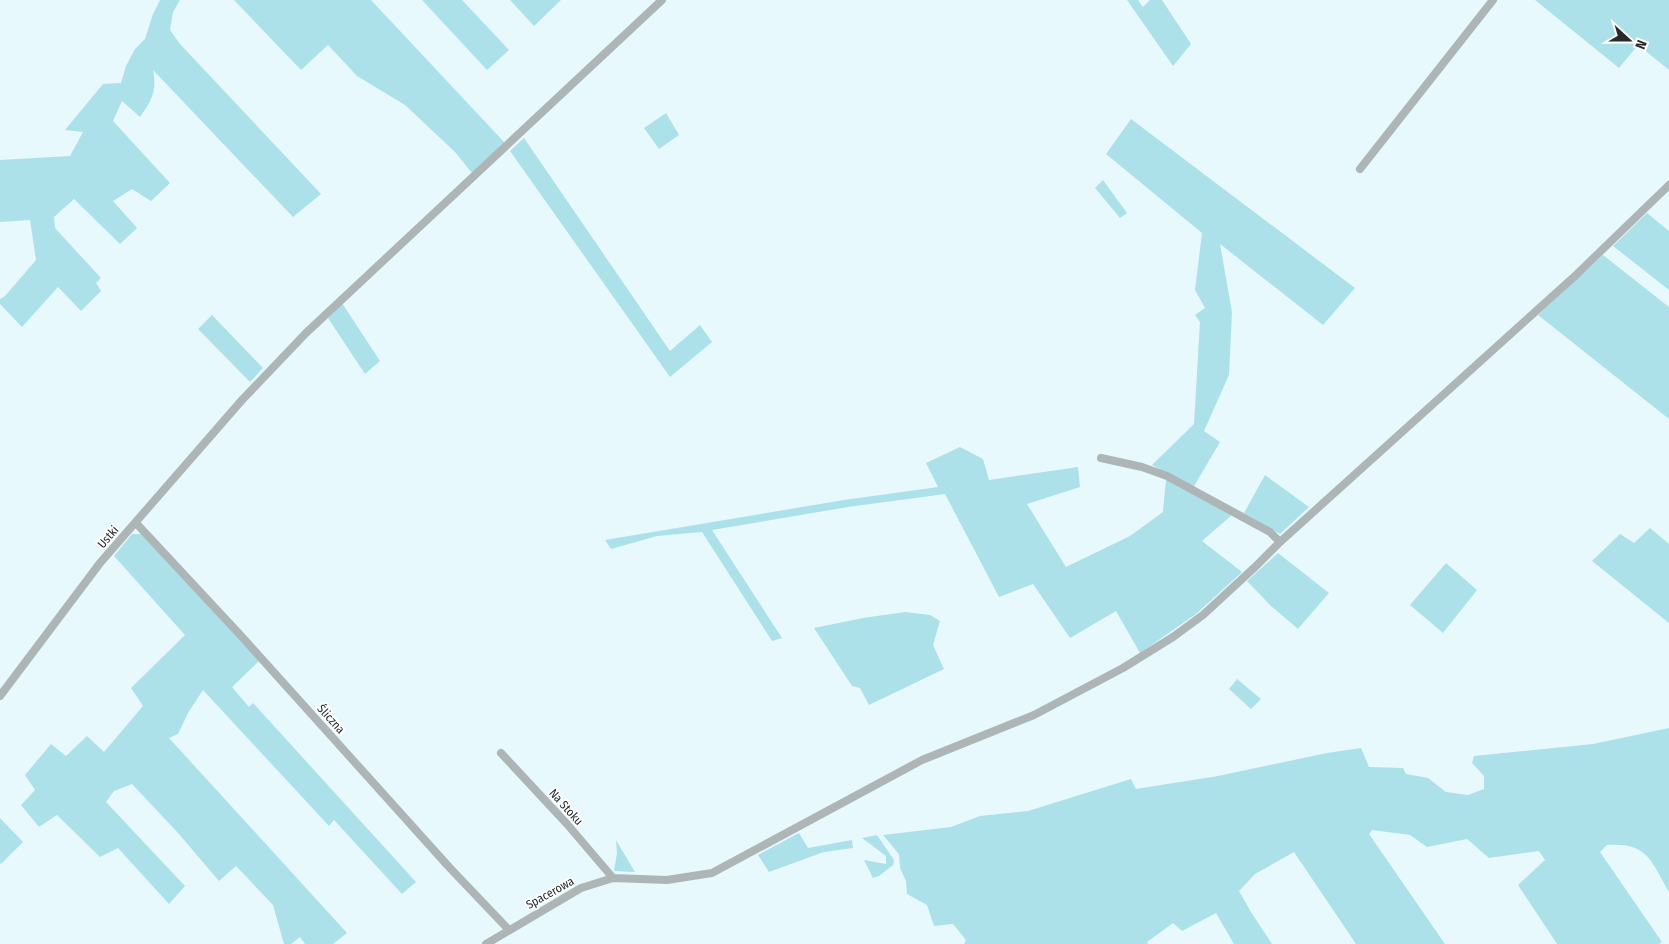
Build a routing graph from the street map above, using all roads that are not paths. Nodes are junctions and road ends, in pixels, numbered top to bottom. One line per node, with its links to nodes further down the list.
1 (662, 0): 6 (street, Ustki)
2 (1493, 0): 3 (street)
3 (1360, 169)
4 (1669, 185): 7 (street, Spacerowa)
5 (1101, 458): 7 (street)
6 (136, 523): 8 (street, Ustki); 11 (street, Śliczna)
7 (1280, 542): 10 (street, Spacerowa)
8 (0, 696)
9 (501, 753): 10 (street, Na Stoku)
10 (613, 878): 11 (street, Spacerowa)
11 (509, 930): 12 (street, Spacerowa)
12 (486, 944)

